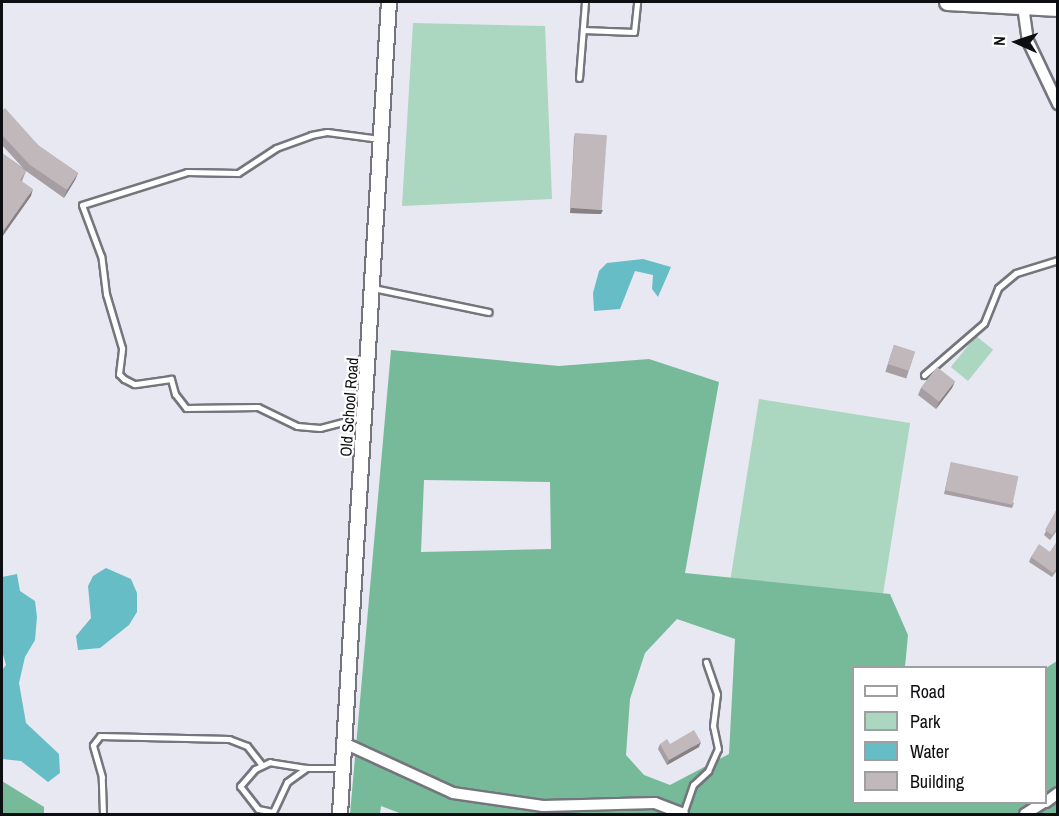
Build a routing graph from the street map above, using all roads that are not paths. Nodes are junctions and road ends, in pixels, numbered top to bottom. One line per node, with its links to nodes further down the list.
1 (389, 2): 10 (street, Old School Road)
2 (585, 2): 7 (lane)
3 (637, 2): 7 (lane)
4 (946, 2): 5 (main road)
5 (1023, 6): 6 (main road); 9 (street)
6 (1058, 8)
7 (583, 30): 8 (lane)
8 (579, 78)
9 (1058, 104)
10 (381, 139): 12 (street, Old School Road); 15 (lane)
11 (1058, 260): 14 (lane)
12 (373, 288): 13 (lane); 15 (street, Old School Road)
13 (489, 312)
14 (924, 375)
15 (364, 416): 17 (street, Old School Road)
16 (706, 662): 24 (lane)
17 (344, 743): 20 (street, Old School Road); 24 (street)
18 (262, 765): 19 (lane); 19 (lane); 22 (lane)
19 (306, 768): 20 (lane)
20 (343, 768): 23 (street, Old School Road)
21 (1042, 804): 25 (street)
22 (103, 814)
23 (340, 814)
24 (683, 814)
25 (1025, 814)

